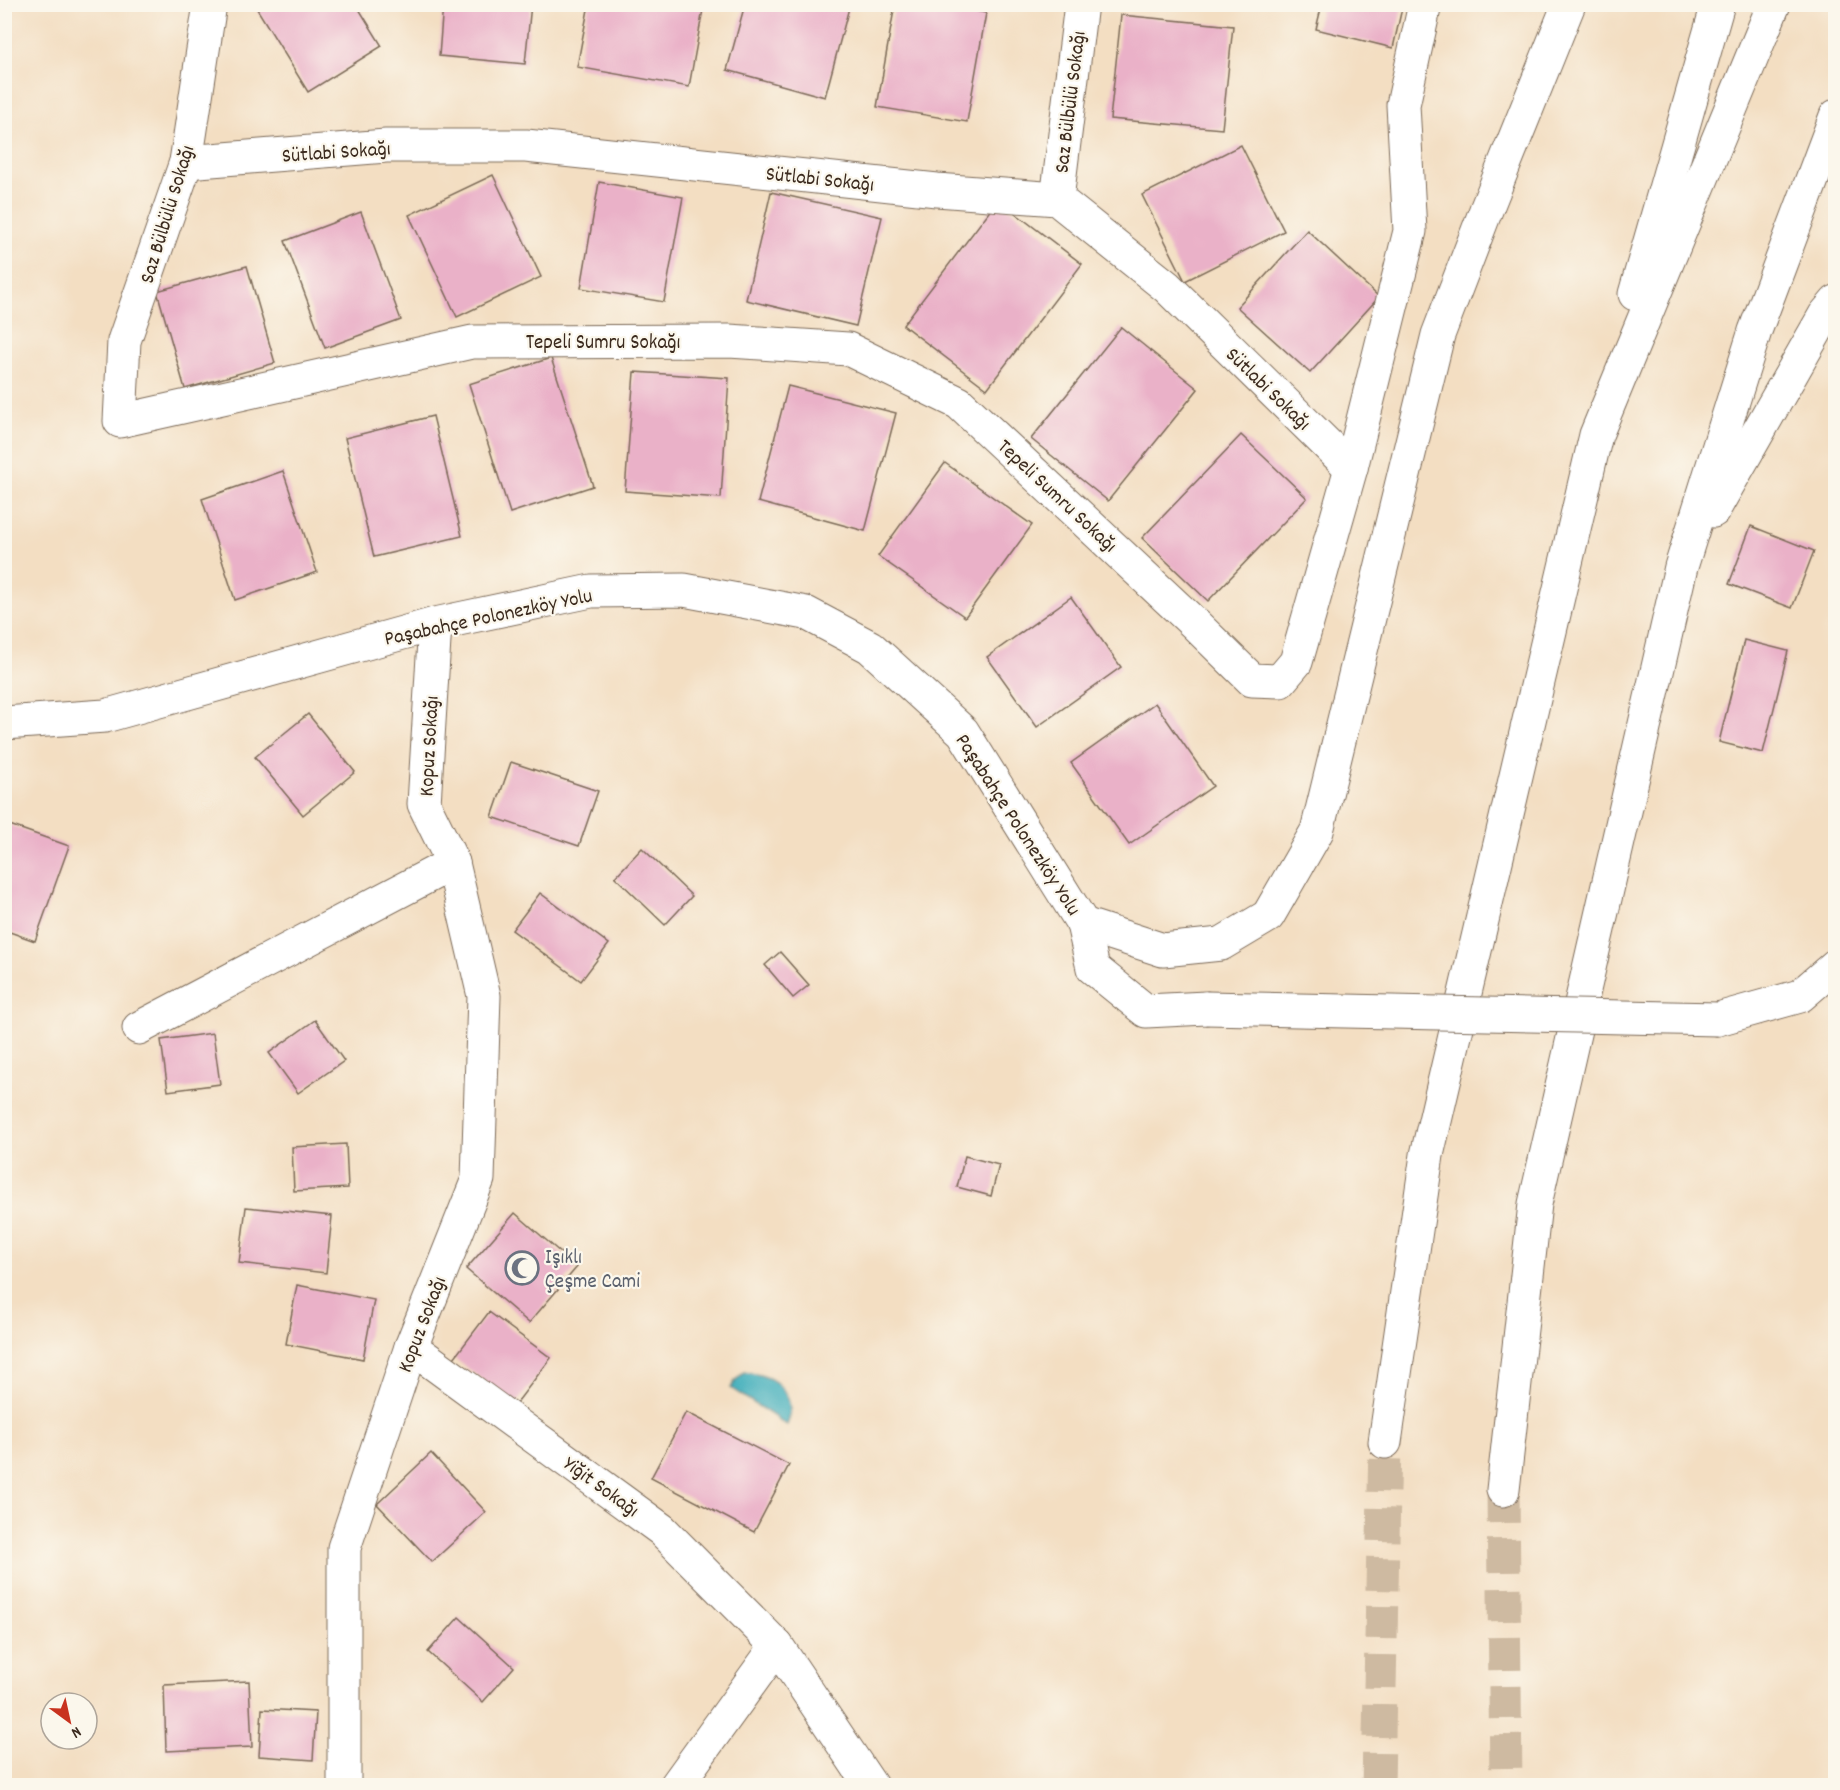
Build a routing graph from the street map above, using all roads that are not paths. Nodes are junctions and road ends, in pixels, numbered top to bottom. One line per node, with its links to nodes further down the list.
1 (210, 4): 9 (main road, Saz Bülbülü Sokağı)
2 (1081, 4): 10 (main road, Saz Bülbülü Sokağı)
3 (1425, 4): 15 (main road, Tepeli Sumru Sokağı)
4 (1569, 4): 11 (main road)
5 (1593, 4): 11 (main road)
6 (1718, 4): 14 (main road)
7 (1774, 4): 14 (main road)
8 (1836, 116): 16 (main road)
9 (186, 162): 10 (main road, Sütlabi Sokağı); 13 (main road, Saz Bülbülü Sokağı)
10 (1057, 199): 15 (main road, Sütlabi Sokağı)
11 (1485, 210): 20 (main road)
12 (1836, 302): 16 (main road)
13 (120, 421): 15 (main road, Tepeli Sumru Sokağı)
14 (1596, 435): 24 (main road)
15 (1351, 468)
16 (1681, 567): 25 (main road)
17 (435, 624): 18 (main road, Paşabahçe Polonezköy Yolu); 19 (main road, Kopuz Sokağı); 20 (main road, Paşabahçe Polonezköy Yolu)
18 (4, 723)
19 (453, 863): 22 (main road); 23 (main road, Kopuz Sokağı)
20 (1083, 924): 21 (main road, bridge)
21 (1836, 964)
22 (139, 1028)
23 (411, 1347): 26 (main road, Yiğit Sokağı); 27 (main road, Kopuz Sokağı)
24 (1385, 1442)
25 (1503, 1490)
26 (777, 1646): 28 (main road); 29 (main road, Yiğit Sokağı)
27 (344, 1785)
28 (676, 1785)
29 (871, 1785)

